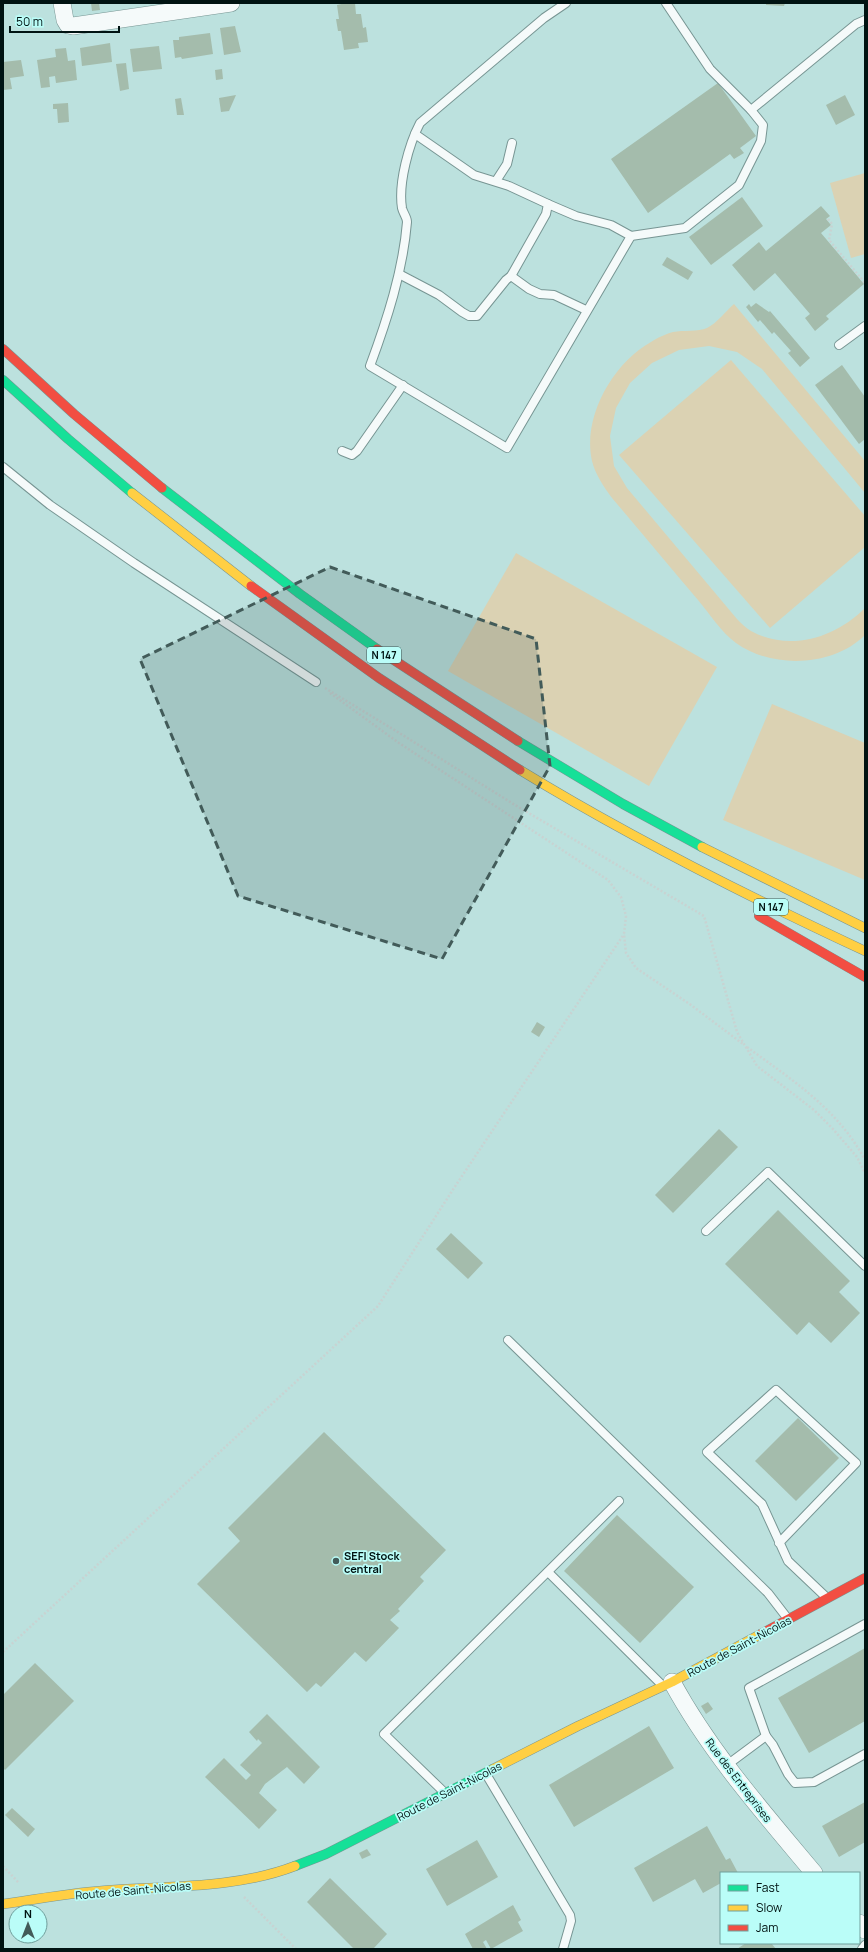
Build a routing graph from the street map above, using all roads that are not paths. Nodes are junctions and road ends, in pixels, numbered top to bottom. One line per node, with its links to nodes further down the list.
1 (62, 3): 2 (street)
2 (231, 3)
3 (566, 3): 7 (lane)
4 (666, 3): 6 (lane)
5 (865, 20): 6 (lane)
6 (751, 110): 11 (lane)
7 (415, 134): 9 (lane); 12 (lane)
8 (512, 143): 9 (lane)
9 (496, 181): 10 (lane)
10 (548, 204): 11 (lane); 13 (lane)
11 (631, 236): 14 (lane)
12 (399, 274): 13 (lane); 19 (lane)
13 (511, 276): 14 (lane)
14 (586, 310): 19 (lane)
15 (865, 326): 16 (lane)
16 (839, 345)
17 (3, 349): 25 (main road, N 147)
18 (3, 380): 23 (main road, N 147)
19 (403, 385): 20 (lane)
20 (342, 450)
21 (3, 467): 22 (lane)
22 (316, 682)
23 (679, 860): 24 (main road); 29 (main road, N 147)
24 (697, 881)
25 (806, 900): 26 (main road); 28 (main road, N 147)
26 (846, 908)
27 (753, 912): 30 (main road)
28 (865, 928)
29 (865, 951)
30 (865, 976)
31 (706, 1231): 32 (lane)
32 (865, 1266)
33 (508, 1340): 39 (lane)
34 (620, 1501): 36 (lane)
35 (779, 1543): 35 (lane); 38 (lane)
36 (548, 1572): 41 (lane); 46 (lane)
37 (865, 1578): 38 (main road, Route de Saint-Nicolas)
38 (827, 1599): 39 (main road, Route de Saint-Nicolas)
39 (788, 1620): 41 (main road, Route de Saint-Nicolas)
40 (865, 1624): 42 (lane)
41 (667, 1684): 44 (street, Rue des Entreprises); 45 (main road, Route de Saint-Nicolas)
42 (766, 1736): 43 (lane); 44 (lane)
43 (865, 1754)
44 (727, 1765): 47 (street, Rue des Entreprises)
45 (485, 1773): 46 (main road, Route de Saint-Nicolas); 50 (lane)
46 (445, 1793): 48 (main road, Route de Saint-Nicolas)
47 (813, 1872)
48 (3, 1904)
49 (865, 1945): 51 (lane)
50 (563, 1949)
51 (862, 1949)

